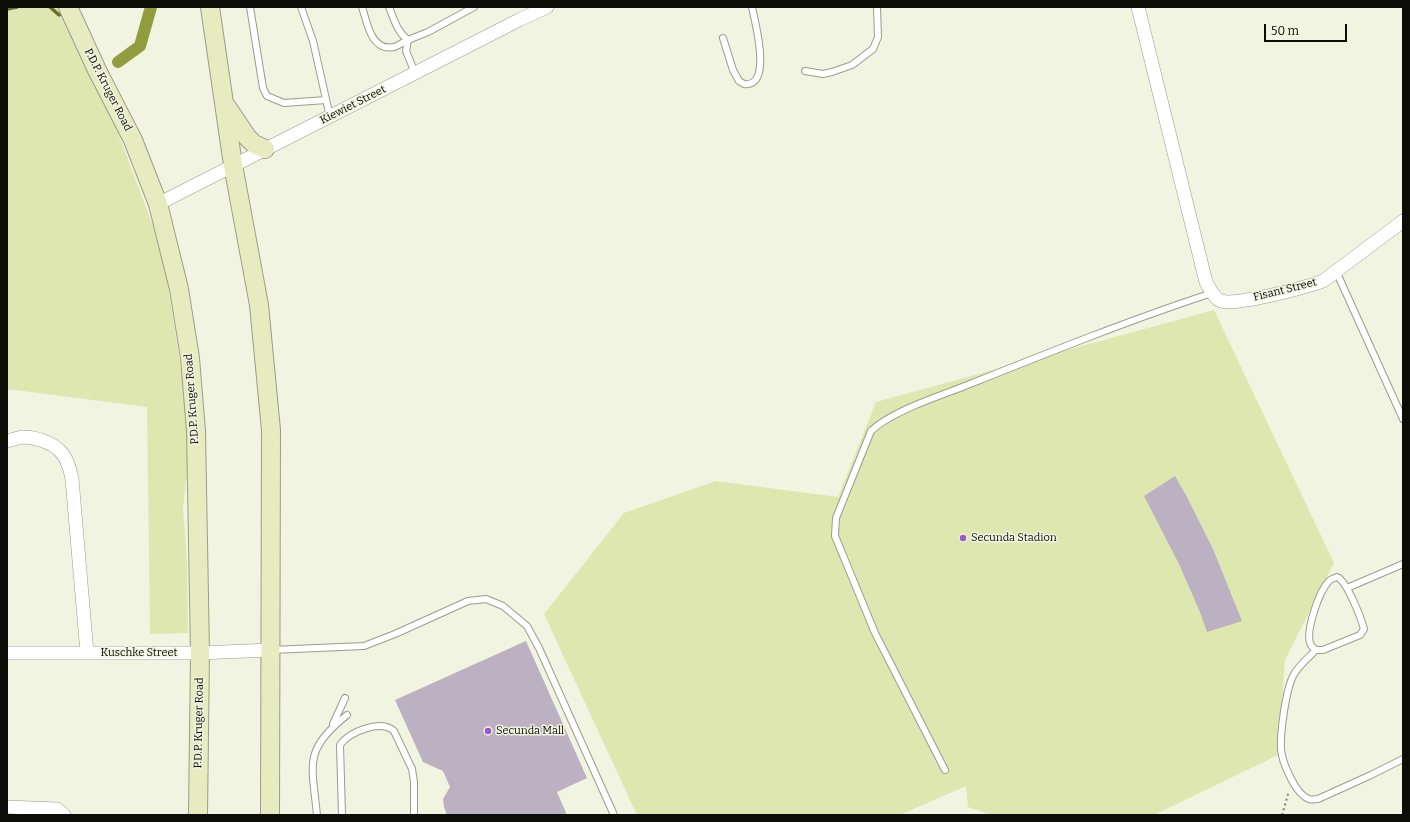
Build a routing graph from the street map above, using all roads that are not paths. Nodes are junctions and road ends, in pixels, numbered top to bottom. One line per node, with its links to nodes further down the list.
1 (210, 7): 18 (street)
2 (250, 7): 17 (lane)
3 (301, 7): 17 (lane)
4 (362, 7): 14 (lane)
5 (389, 7): 14 (lane)
6 (474, 7): 14 (lane)
7 (547, 7): 11 (street, Kiewiet Street)
8 (752, 7): 13 (lane)
9 (877, 7): 15 (lane)
10 (1138, 7): 25 (street)
11 (534, 10): 16 (street, Kiewiet Street)
12 (70, 13): 22 (street, P.D.P. Kruger Road)
13 (723, 38)
14 (408, 40): 16 (lane)
15 (804, 71)
16 (415, 73): 19 (street, Kiewiet Street)
17 (326, 100): 19 (lane)
18 (224, 101): 20 (street); 21 (street)
19 (330, 117): 20 (street, Kiewiet Street)
20 (265, 149): 21 (street, Kiewiet Street)
21 (233, 165): 22 (street, Kiewiet Street); 30 (street)
22 (158, 204): 34 (street, P.D.P. Kruger Road)
23 (1403, 221): 24 (street, Fisant Street)
24 (1336, 271): 25 (street, Fisant Street); 26 (lane)
25 (1216, 297): 39 (lane)
26 (1403, 419)
27 (7, 441): 33 (street)
28 (1403, 564): 29 (lane)
29 (1347, 588): 31 (lane); 31 (lane)
30 (270, 650): 34 (street, Kuschke Street); 43 (street); 47 (lane)
31 (1316, 650): 38 (lane)
32 (7, 653): 33 (street, Kuschke Street)
33 (87, 653): 34 (street, Kuschke Street)
34 (200, 653): 42 (street, P.D.P. Kruger Road)
35 (345, 698): 37 (lane)
36 (347, 715): 37 (lane)
37 (332, 727): 44 (lane)
38 (1403, 759)
39 (945, 770)
40 (7, 807): 41 (street)
41 (61, 812)
42 (198, 815)
43 (270, 815)
44 (317, 815)
45 (342, 815): 46 (lane)
46 (414, 815)
47 (614, 815)

